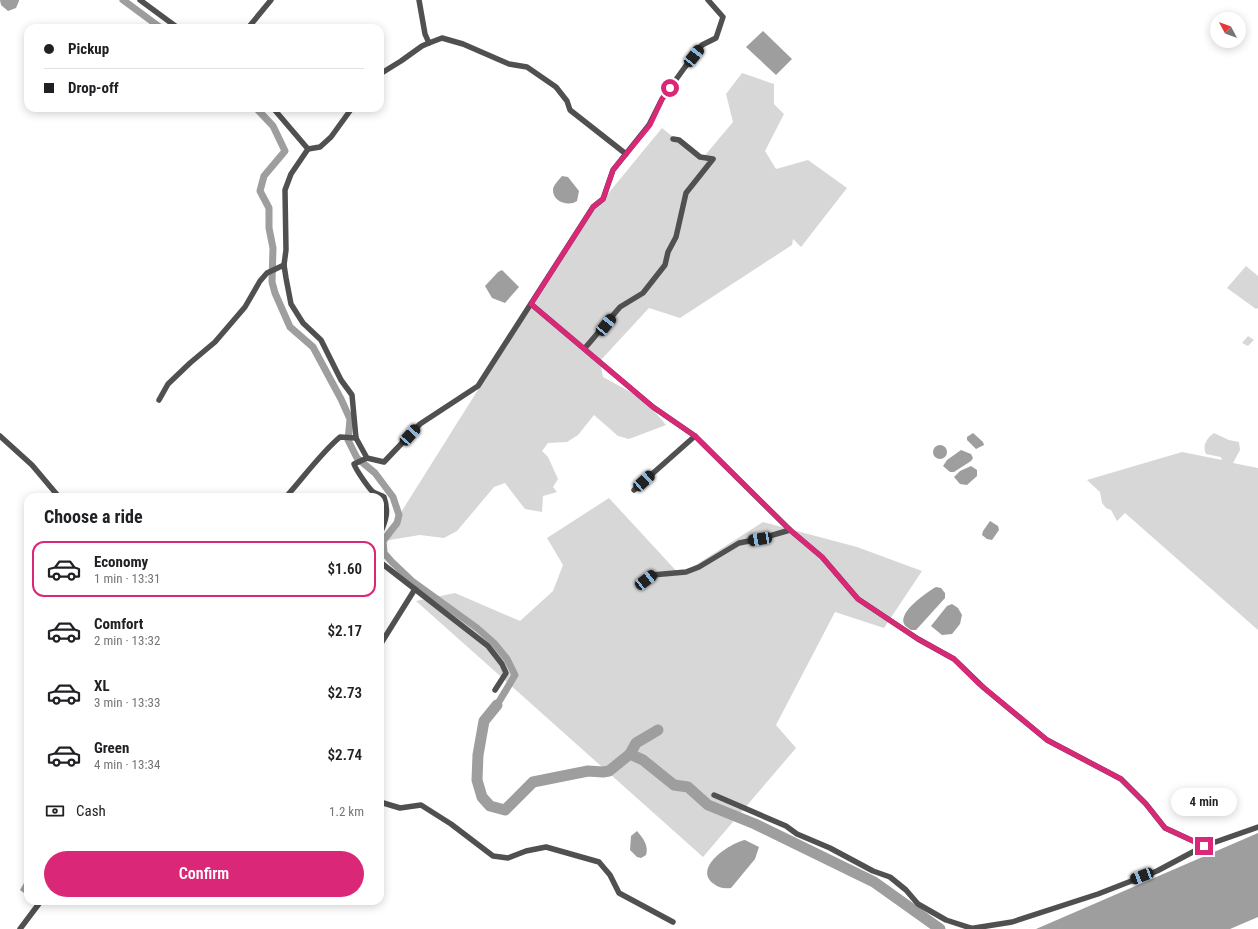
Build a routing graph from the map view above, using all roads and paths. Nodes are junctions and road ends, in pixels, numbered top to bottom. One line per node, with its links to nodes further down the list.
1 (140, 0): 5 (street)
2 (271, 0): 6 (street)
3 (419, 0): 7 (street)
4 (708, 0): 13 (street)
5 (173, 24)
6 (251, 24)
7 (429, 43): 8 (street); 13 (street)
8 (384, 72)
9 (276, 112): 12 (street)
10 (349, 112): 12 (street)
11 (673, 139): 16 (street)
12 (308, 149): 14 (street)
13 (626, 154): 15 (street)
14 (282, 266): 17 (street); 20 (street)
15 (531, 304): 16 (street); 21 (street)
16 (585, 348): 19 (street)
17 (159, 400)
18 (0, 436): 23 (street)
19 (695, 436): 22 (street); 28 (street)
20 (356, 438): 21 (street); 24 (street)
21 (367, 458): 25 (street)
22 (634, 490)
23 (56, 493)
24 (290, 493)
25 (376, 493)
26 (384, 497): 27 (street)
27 (384, 523)
28 (790, 530): 30 (street); 37 (street)
29 (384, 565): 31 (street)
30 (639, 586)
31 (415, 589): 32 (street); 33 (street)
32 (384, 639)
33 (495, 690)
34 (714, 795): 40 (street)
35 (384, 803): 39 (street)
36 (1258, 827): 37 (street)
37 (1204, 846): 40 (street)
38 (38, 905): 41 (street)
39 (672, 922)
40 (971, 928): 42 (street)
41 (20, 929)
42 (968, 929)

